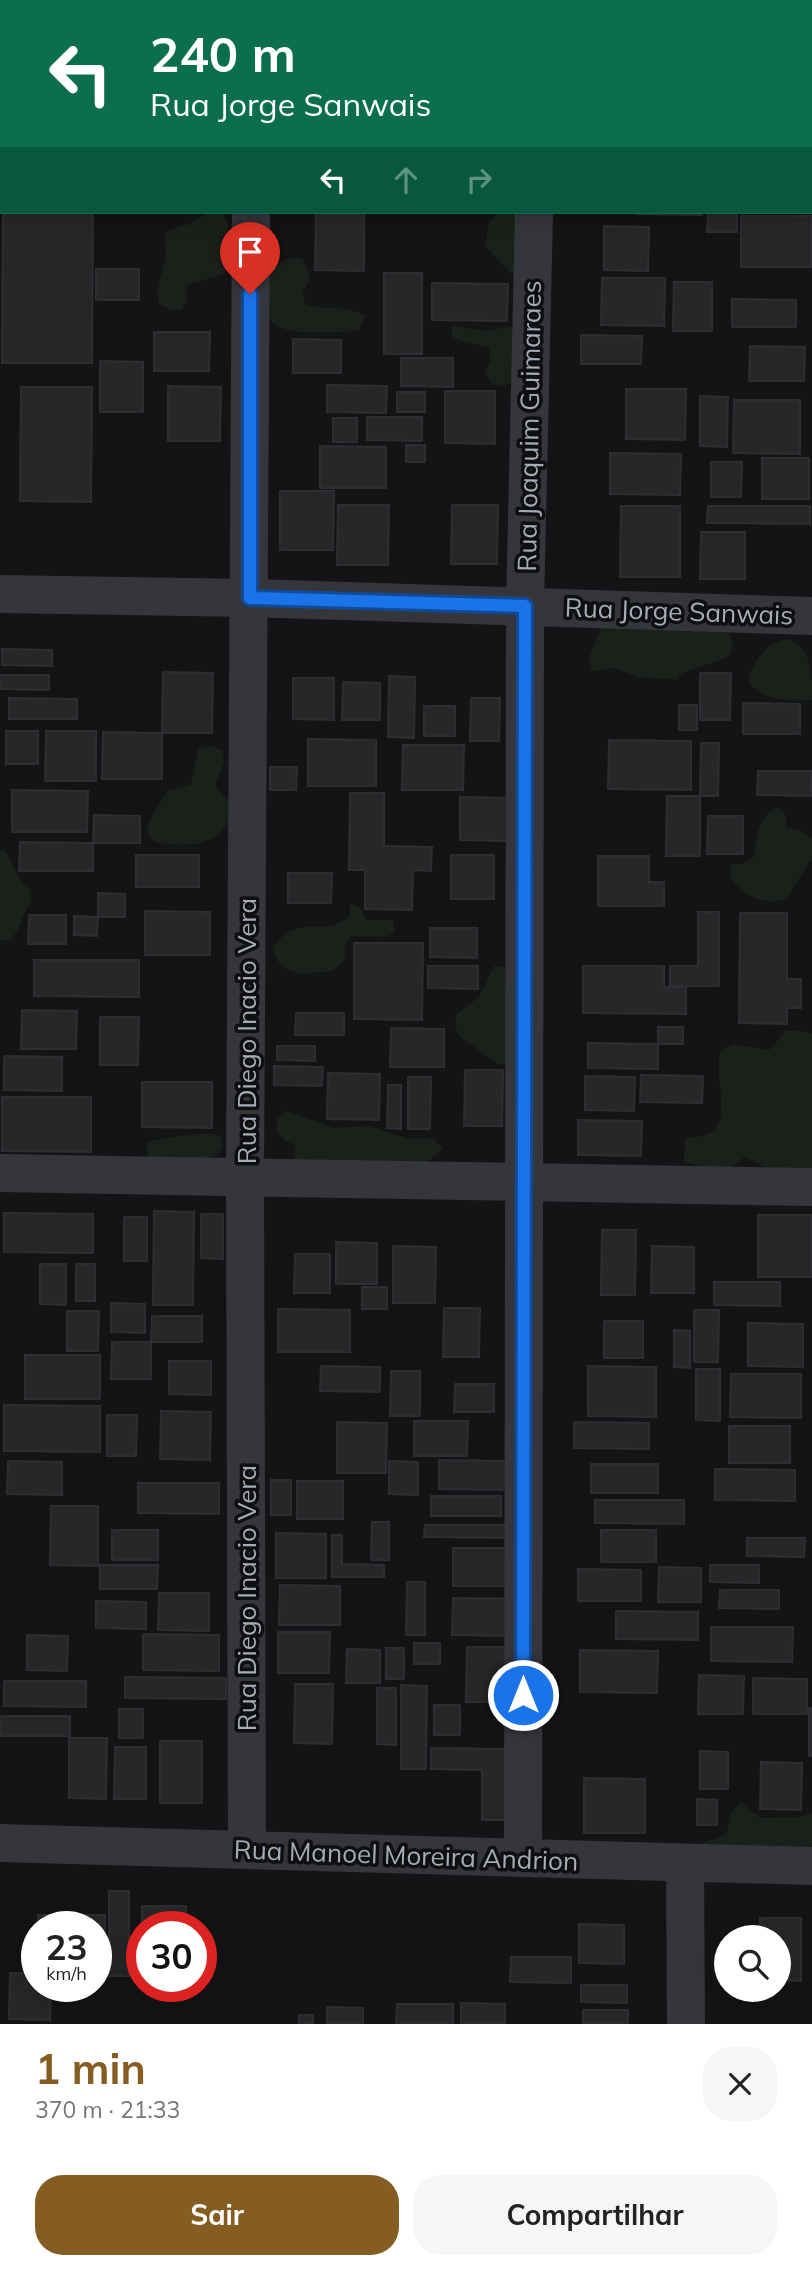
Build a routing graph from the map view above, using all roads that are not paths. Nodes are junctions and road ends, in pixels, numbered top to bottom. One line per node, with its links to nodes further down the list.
1 (251, 214): 4 (street, Rua Diego Inacio Vera)
2 (534, 214): 5 (street, Rua Joaquim Guimaraes)
3 (0, 594): 4 (street, Rua Jorge Sanwais)
4 (250, 598): 5 (street, Rua Jorge Sanwais); 8 (street, Rua Diego Inacio Vera)
5 (525, 606): 6 (street, Rua Jorge Sanwais); 9 (street, Rua Joaquim Guimaraes)
6 (812, 616)
7 (0, 1173): 8 (street)
8 (245, 1175): 9 (street); 12 (street, Rua Diego Inacio Vera)
9 (524, 1181): 10 (street); 13 (street, Rua Joaquim Guimaraes)
10 (812, 1187)
11 (0, 1843): 12 (street, Rua Manoel Moreira Andrion)
12 (247, 1850): 13 (street, Rua Manoel Moreira Andrion)
13 (523, 1858): 14 (street, Rua Manoel Moreira Andrion)
14 (685, 1864): 15 (street, Rua Manoel Moreira Andrion); 16 (street)
15 (812, 1867)
16 (686, 2024)

